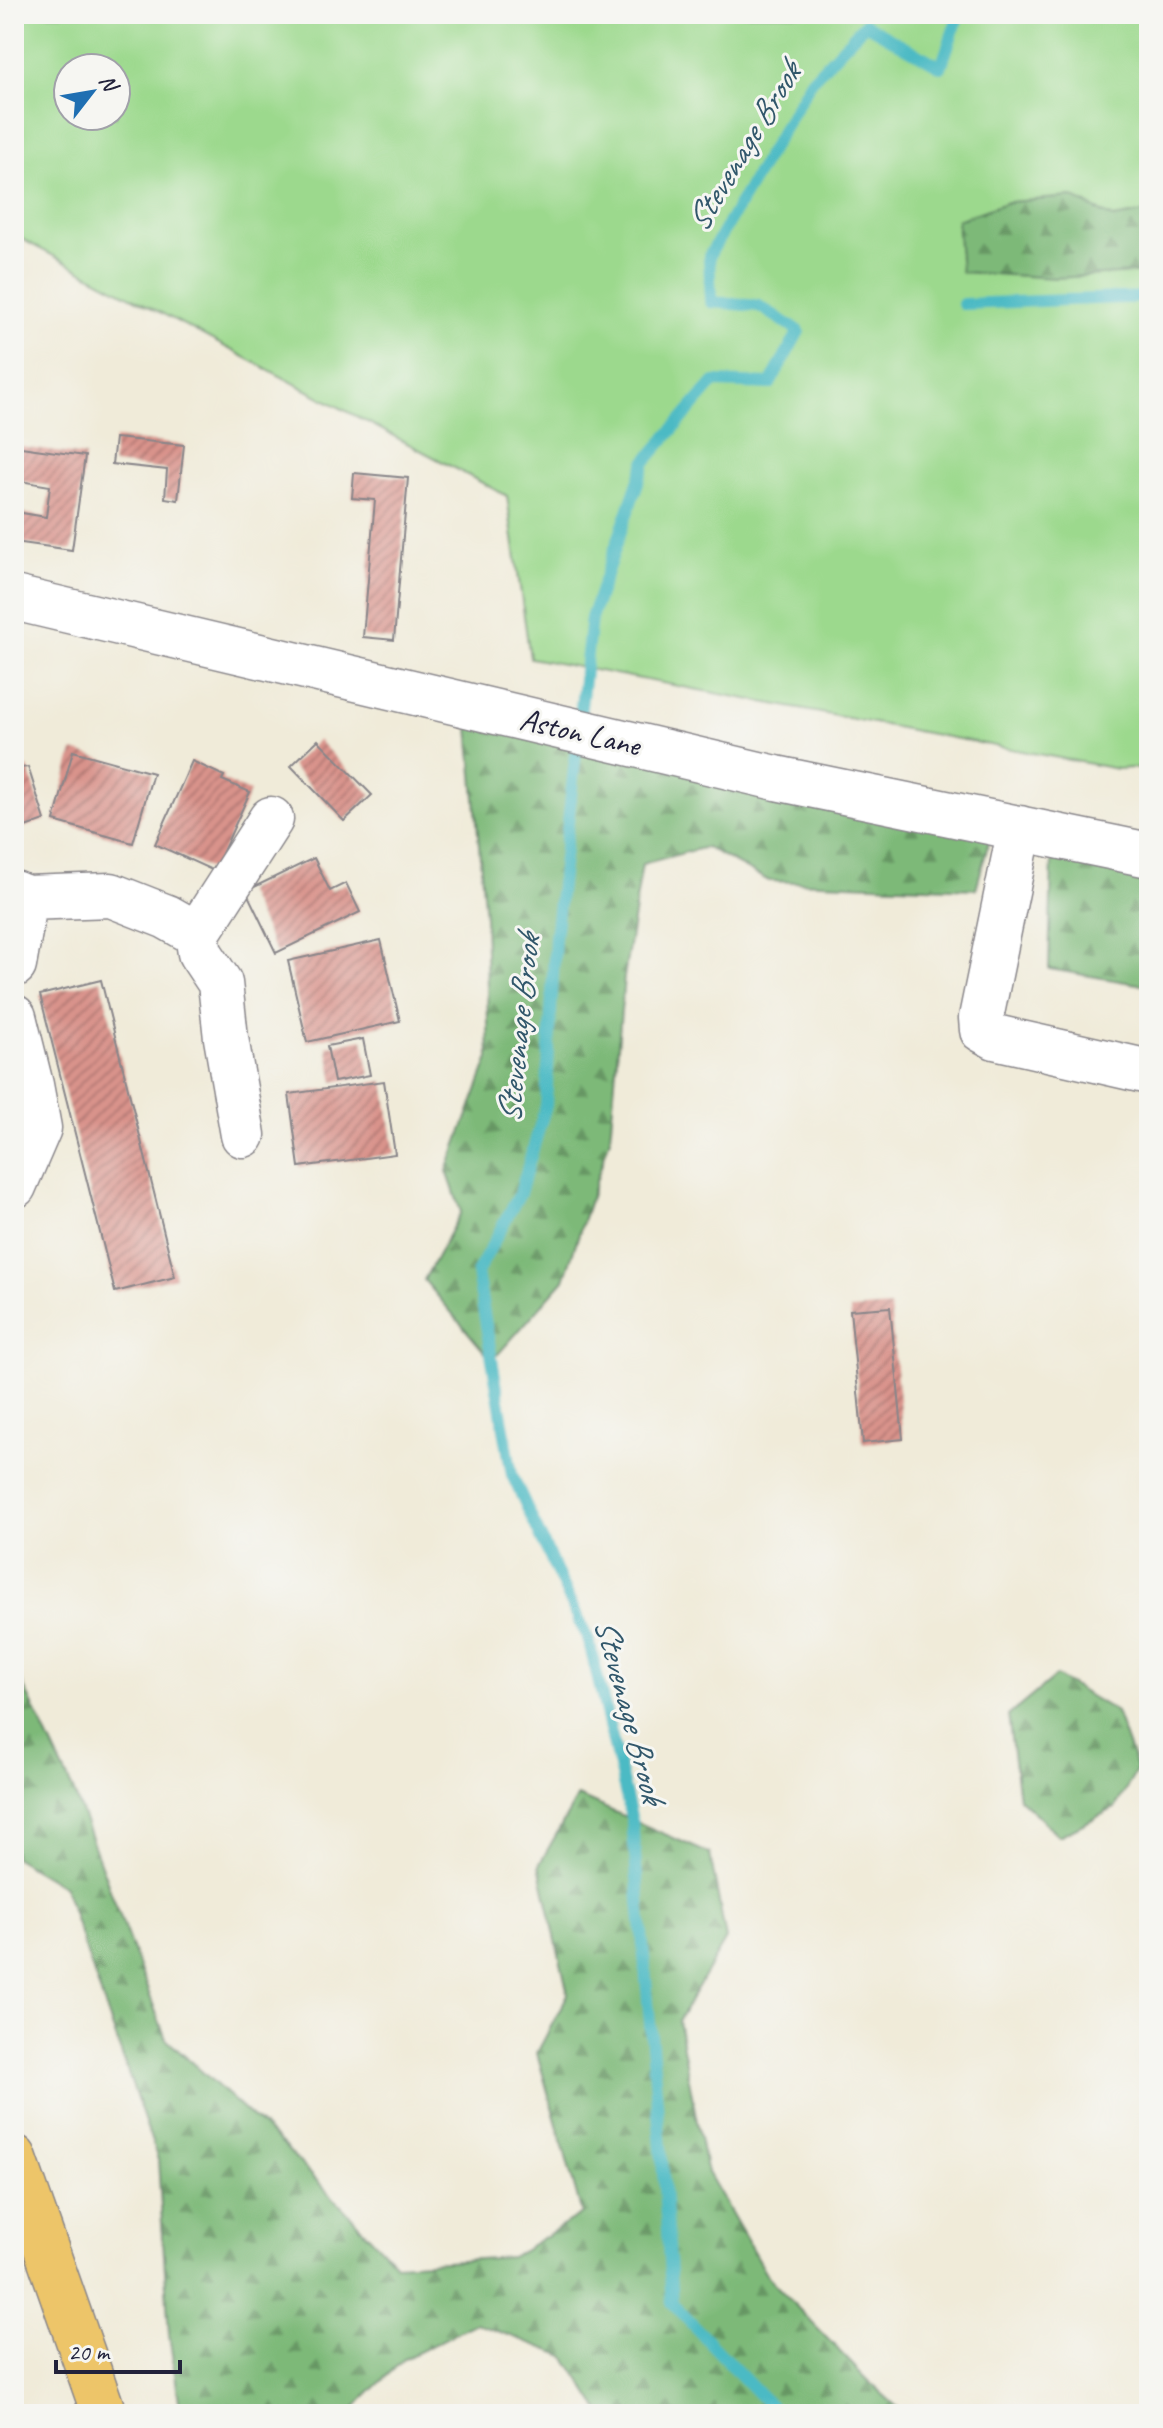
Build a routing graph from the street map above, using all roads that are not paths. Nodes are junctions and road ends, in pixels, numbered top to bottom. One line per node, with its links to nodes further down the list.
1 (14, 598): 3 (street, Aston Lane)
2 (271, 819): 6 (street)
3 (1020, 828): 4 (street, Aston Lane); 9 (street)
4 (1149, 855)
5 (20, 896): 6 (street); 7 (street)
6 (197, 934): 10 (street)
7 (14, 965)
8 (14, 1017): 11 (street)
9 (1149, 1072)
10 (243, 1135)
11 (14, 1186)
12 (14, 2157): 13 (highway)
13 (104, 2414)

